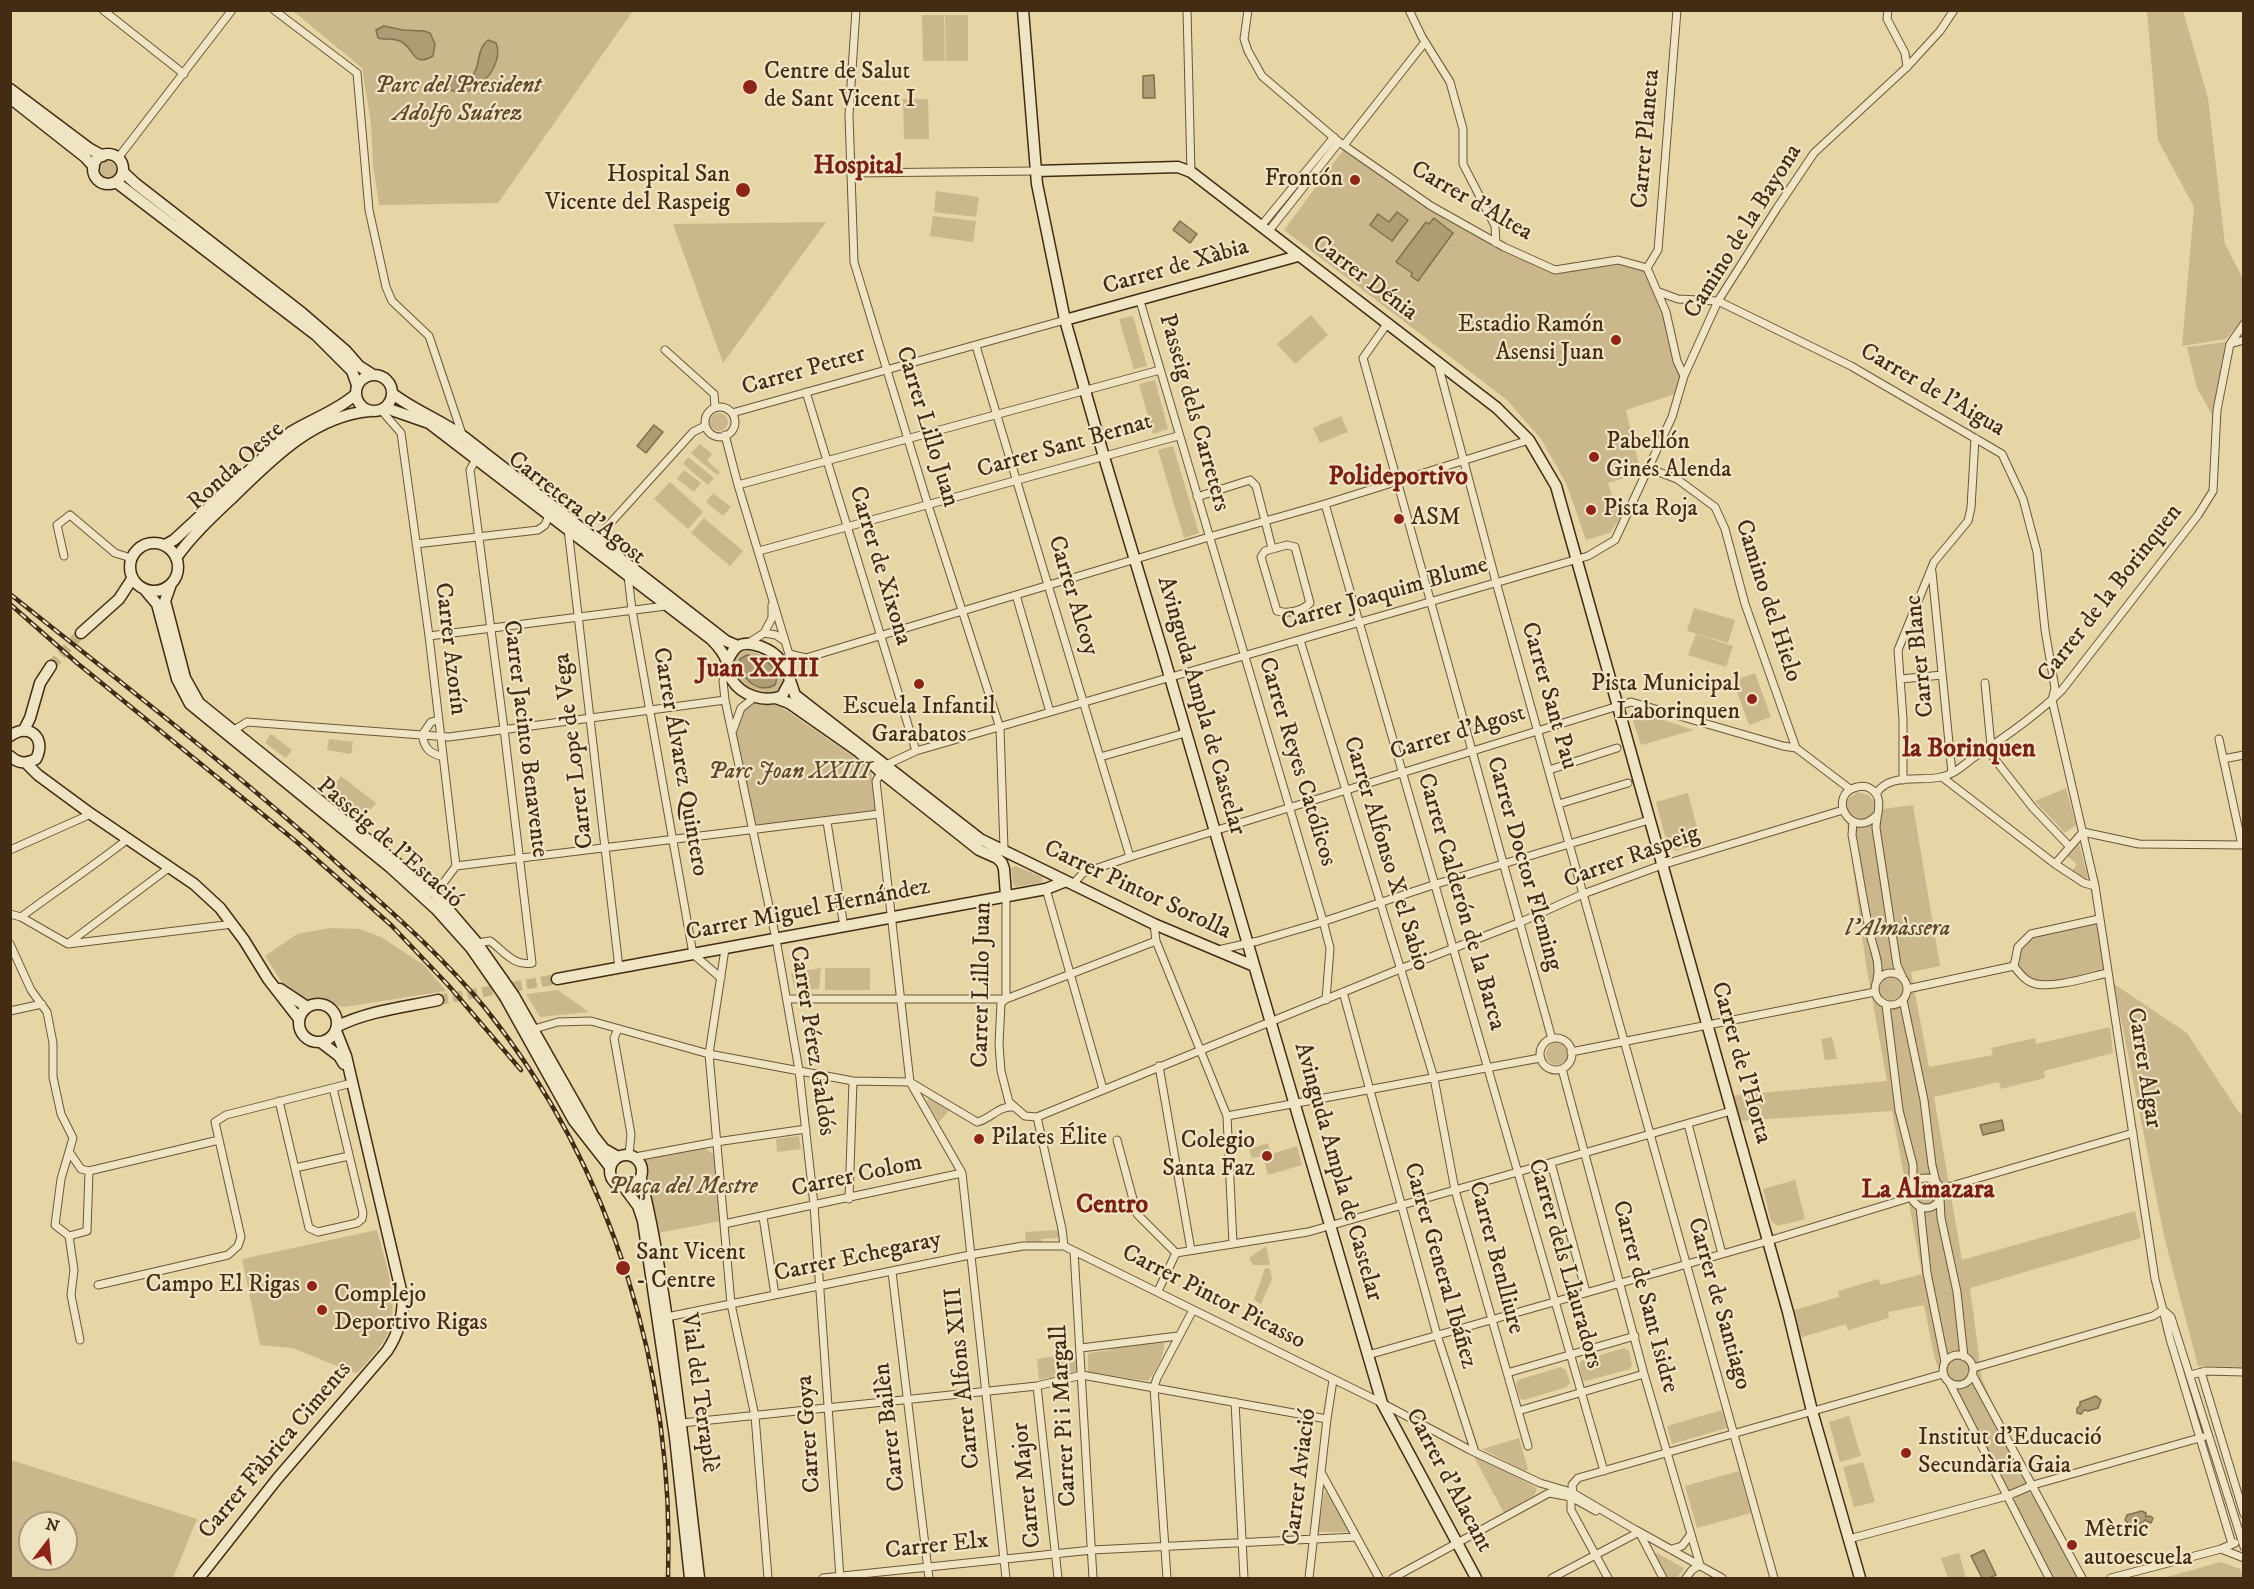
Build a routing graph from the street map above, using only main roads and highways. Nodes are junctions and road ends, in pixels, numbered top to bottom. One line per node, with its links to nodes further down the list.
1 (1023, 10): 6 (main road, Avinguda Ampla de Castelar)
2 (10, 89): 4 (main road)
3 (10, 98): 5 (main road)
4 (103, 156): 5 (main road); 7 (main road)
5 (94, 167): 8 (main road)
6 (1036, 171): 9 (main road, Carrer Dénia); 10 (main road, Avinguda Ampla de Castelar)
7 (123, 172): 8 (main road); 11 (main road)
8 (116, 182): 12 (main road)
9 (1298, 256): 10 (main road, Carrer de Xàbia); 18 (main road, Carrer Dénia)
10 (1065, 320): 41 (main road, Avinguda Ampla de Castelar)
11 (373, 375): 12 (main road); 13 (main road)
12 (357, 390): 14 (main road); 16 (main road, Ronda Oeste)
13 (393, 394): 14 (main road); 15 (main road, Carretera d'Agost)
14 (379, 410): 15 (main road, Carretera d'Agost); 17 (main road, Ronda Oeste)
15 (593, 543): 24 (main road, Carretera d'Agost); 25 (main road, Carretera d'Agost)
16 (165, 545): 17 (main road); 19 (main road, Ronda Oeste)
17 (176, 558): 20 (main road, Ronda Oeste)
18 (1577, 559): 63 (main road, Carrer de l'Horta)
19 (132, 579): 21 (main road); 22 (main road)
20 (171, 584): 21 (main road); 29 (main road, Ronda Oeste)
21 (143, 589): 22 (main road); 44 (main road, Passeig de l'Estació)
22 (119, 599): 23 (main road)
23 (81, 633)
24 (742, 645): 25 (main road); 27 (main road)
25 (728, 665): 28 (main road)
26 (51, 666): 30 (main road)
27 (788, 677): 28 (main road); 34 (main road)
28 (776, 698): 34 (main road)
29 (234, 730): 44 (main road, Passeig de l'Estació)
30 (28, 731): 31 (main road); 33 (main road)
31 (10, 736)
32 (11, 759): 33 (main road)
33 (31, 761): 42 (main road)
34 (884, 769): 35 (main road, Carrer Pintor Sorolla); 36 (main road)
35 (1018, 859): 36 (main road); 37 (main road, Carrer Pintor Sorolla)
36 (1005, 869): 40 (main road, Carrer Lillo Juan)
37 (1048, 873): 38 (main road, Carrer Pintor Sorolla); 39 (main road)
38 (1070, 882): 39 (main road, Carrer Miguel Hernández); 41 (main road, Carrer Pintor Sorolla)
39 (1046, 889): 40 (main road, Carrer Miguel Hernández)
40 (1006, 895): 43 (main road, Carrer Miguel Hernández)
41 (1254, 966): 58 (main road, Avinguda Ampla de Castelar)
42 (268, 979): 47 (main road); 50 (main road)
43 (557, 979)
44 (499, 981): 45 (main road, Passeig de l'Estació, bridge)
45 (510, 997): 54 (main road, Passeig de l'Estació); 55 (main road, Passeig de l'Estació)
46 (438, 1000): 49 (main road)
47 (307, 1007): 48 (main road); 50 (main road)
48 (333, 1010): 49 (main road); 51 (main road)
49 (380, 1012): 51 (main road)
50 (299, 1019): 52 (main road)
51 (337, 1029): 52 (main road); 53 (main road, Carrer Fàbrica Ciments)
52 (322, 1043): 53 (main road, Carrer Fàbrica Ciments)
53 (351, 1079): 59 (main road, Carrer Fàbrica Ciments)
54 (627, 1156): 55 (main road); 56 (main road)
55 (610, 1167): 57 (main road)
56 (641, 1179): 57 (main road); 61 (main road, Vial del Terraplè)
57 (624, 1187): 60 (main road, Vial del Terraplè)
58 (1382, 1403): 62 (main road, Carrer d'Alacant)
59 (200, 1578)
60 (690, 1578)
61 (699, 1578)
62 (1476, 1578)
63 (1860, 1578)

